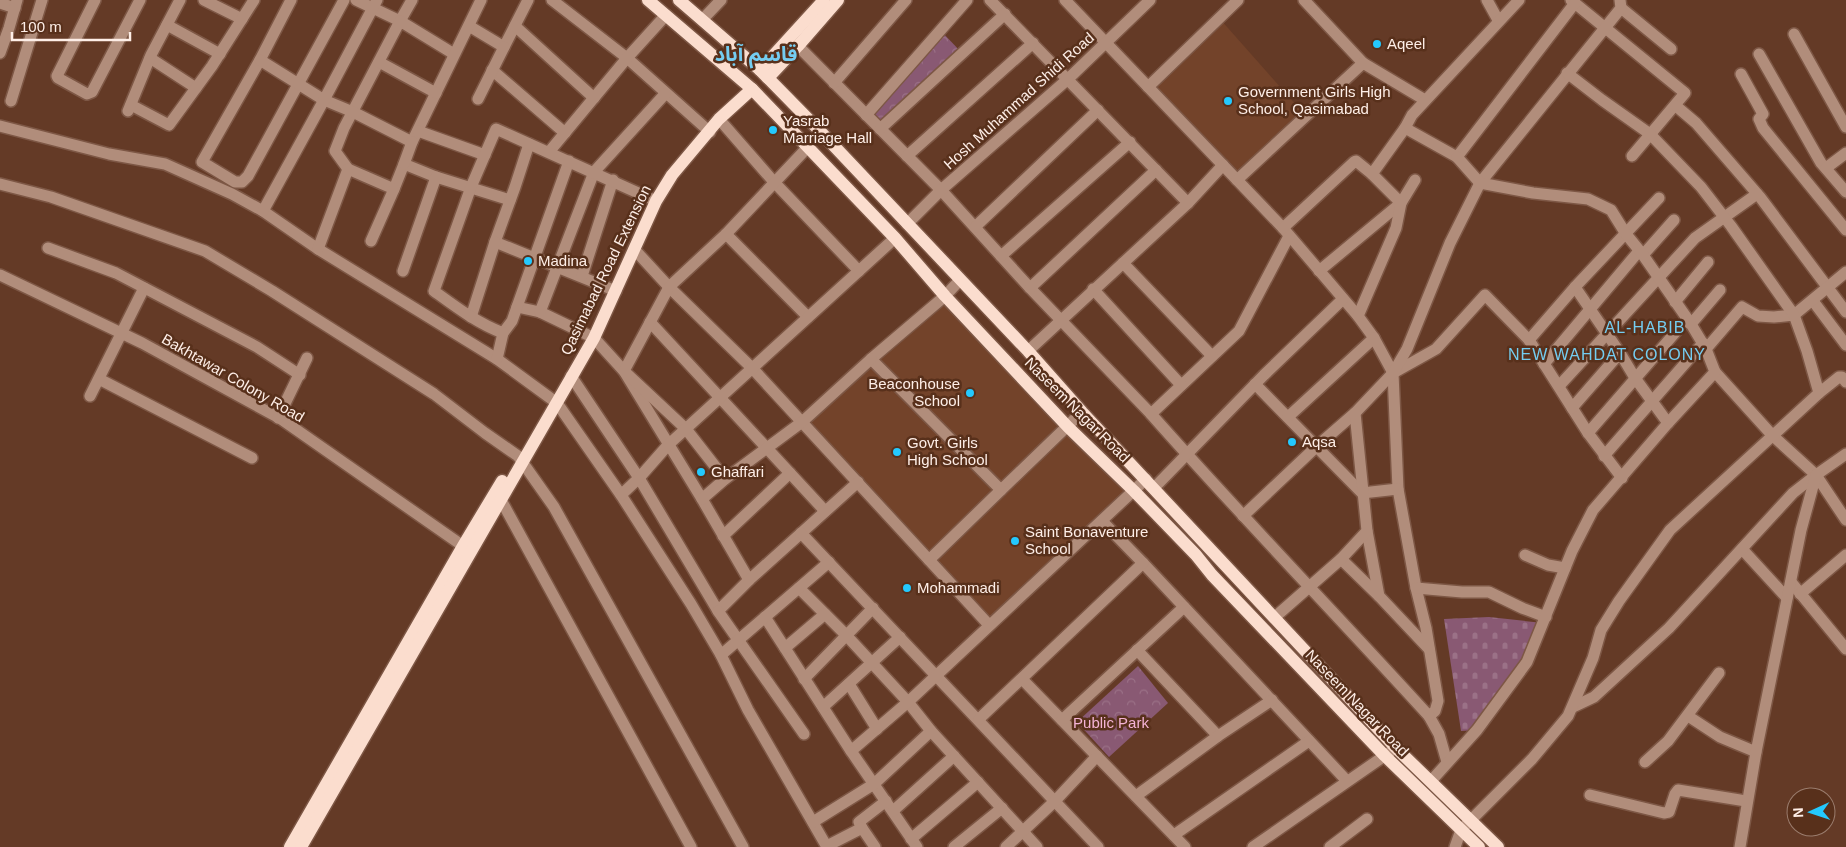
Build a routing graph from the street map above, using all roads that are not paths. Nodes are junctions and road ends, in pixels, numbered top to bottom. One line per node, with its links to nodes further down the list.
1 (42, 0): 74 (street)
2 (94, 0): 3 (street)
3 (140, 0)
4 (180, 0): 39 (street)
5 (204, 0): 35 (street)
6 (254, 0): 35 (street)
7 (291, 0): 55 (street)
8 (344, 0): 63 (street)
9 (356, 0): 31 (street)
10 (412, 0): 38 (street)
11 (481, 0): 40 (street)
12 (528, 0): 41 (street)
13 (552, 0): 54 (street)
14 (679, 0): 36 (main road, Naseem Nagar Road)
15 (721, 0): 36 (street)
16 (824, 0): 60 (main road)
17 (838, 0): 46 (main road)
18 (906, 0): 64 (street)
19 (967, 0): 78 (street)
20 (990, 0): 33 (street)
21 (1065, 0): 45 (street)
22 (1150, 0): 45 (street, Hosh Muhammad Shidi Road)
23 (1238, 0): 65 (street)
24 (1304, 0): 57 (street)
25 (1487, 0): 37 (street)
26 (1519, 0): 37 (street)
27 (651, 1): 34 (main road, Naseem Nagar Road)
28 (1573, 2): 42 (street); 97 (street)
29 (0, 3): 30 (street)
30 (16, 4): 49 (street)
31 (375, 4): 38 (street); 72 (street)
32 (1620, 4): 42 (street); 48 (street)
33 (1005, 14): 44 (street); 83 (street)
34 (666, 15): 54 (street); 67 (main road, Naseem Nagar Road)
35 (242, 19): 50 (street)
36 (702, 20): 60 (main road, Naseem Nagar Road)
37 (1498, 20): 73 (street)
38 (400, 21): 51 (street); 56 (street)
39 (167, 24): 50 (street); 53 (street)
40 (469, 26): 47 (street); 51 (street)
41 (515, 26): 47 (street); 70 (street)
42 (1605, 28): 59 (street); 75 (street)
43 (1794, 34): 81 (street)
44 (1033, 43): 62 (street); 95 (street)
45 (1107, 43): 62 (street, Hosh Muhammad Shidi Road); 65 (street)
46 (798, 46): 60 (main road); 64 (street)
47 (504, 47): 58 (street)
48 (1671, 49)
49 (1, 50)
50 (220, 54): 66 (street)
51 (454, 54): 68 (street)
52 (1760, 54): 101 (street)
53 (150, 58): 66 (street); 66 (street)
54 (627, 58): 69 (street); 70 (street)
55 (260, 60): 63 (street); 63 (street)
56 (378, 62): 68 (street); 77 (street)
57 (1362, 63): 73 (street); 109 (street)
58 (492, 70): 71 (street); 86 (street)
59 (1568, 73): 87 (street); 112 (street)
60 (764, 74): 127 (main road, Naseem Nagar Road)
61 (1741, 74): 107 (street)
62 (1068, 79): 76 (street); 116 (street, Hosh Muhammad Shidi Road)
63 (298, 83): 72 (street)
64 (834, 83): 78 (street)
65 (1148, 87): 100 (street)
66 (196, 88)
67 (752, 89): 79 (main road, Qasimabad Road Extension); 91 (main road, Naseem Nagar Road)
68 (436, 93): 84 (street)
69 (665, 94): 85 (street); 104 (street)
70 (594, 98): 86 (street)
71 (478, 99)
72 (324, 100): 77 (street); 124 (street)
73 (1425, 100): 82 (street)
74 (11, 101)
75 (1676, 106): 87 (street); 118 (street)
76 (1098, 110): 89 (street); 128 (street)
77 (353, 112): 88 (street); 102 (street)
78 (866, 115): 83 (street)
79 (719, 120): 85 (main road, Qasimabad Road Extension); 111 (street)
80 (0, 126): 124 (street)
81 (1846, 127)
82 (1405, 128): 97 (street); 105 (street)
83 (880, 129): 95 (street)
84 (418, 131): 88 (street); 94 (street)
85 (710, 132): 121 (main road, Qasimabad Road Extension)
86 (565, 133): 92 (street)
87 (1650, 134): 96 (street); 125 (street)
88 (412, 142): 99 (street)
89 (1130, 142): 103 (street); 140 (street)
90 (529, 144): 92 (street); 94 (street); 120 (street)
91 (807, 148): 111 (street); 133 (main road, Naseem Nagar Road)
92 (549, 152): 98 (street)
93 (1846, 153): 101 (street)
94 (485, 155): 114 (street)
95 (907, 156): 116 (street)
96 (1632, 156)
97 (1457, 157): 112 (street)
98 (569, 161): 104 (street); 141 (street)
99 (404, 164): 106 (street); 115 (street)
100 (1223, 165): 109 (street); 122 (street)
101 (1823, 165): 107 (street); 117 (street)
102 (348, 169): 115 (street); 137 (street)
103 (1156, 170): 122 (street); 156 (street)
104 (594, 172): 108 (street); 144 (street)
105 (1372, 174): 123 (street); 130 (street)
106 (436, 177): 114 (street); 145 (street)
107 (1803, 178): 129 (street)
108 (613, 180): 121 (street); 150 (street)
109 (1237, 180): 130 (street)
110 (1414, 180): 123 (street)
111 (774, 182): 131 (street); 146 (street)
112 (1480, 183): 132 (street); 194 (street)
113 (0, 184): 227 (street)
114 (471, 187): 120 (street); 171 (street)
115 (394, 189): 134 (street)
116 (941, 190): 127 (street, Hosh Muhammad Shidi Road); 128 (street)
117 (1846, 192)
118 (1757, 194): 125 (street); 157 (street)
119 (1659, 198): 132 (street)
120 (510, 200): 135 (street)
121 (656, 201): 138 (main road, Qasimabad Road Extension)
122 (1188, 202): 143 (street)
123 (1401, 203): 147 (street); 170 (street)
124 (263, 210): 137 (street)
125 (1725, 218): 151 (street); 169 (street)
126 (1674, 220): 139 (street)
127 (907, 224): 133 (main road); 152 (main road, Naseem Nagar Road)
128 (975, 227): 140 (street)
129 (1846, 230)
130 (1286, 232): 147 (street); 186 (street)
131 (726, 234): 153 (street); 172 (street)
132 (1626, 234): 139 (street); 154 (street)
133 (895, 238): 146 (street); 161 (main road, Naseem Nagar Road)
134 (372, 241)
135 (494, 242): 141 (street); 171 (street)
136 (48, 248): 155 (street)
137 (318, 249): 188 (street)
138 (634, 249): 153 (street); 160 (main road, Qasimabad Road Extension)
139 (1641, 253): 151 (street); 166 (street)
140 (1001, 256): 156 (street)
141 (534, 258): 144 (street); 165 (street)
142 (1708, 262): 164 (street)
143 (1123, 263): 158 (street); 186 (street)
144 (558, 267): 150 (street); 167 (street)
145 (403, 270)
146 (859, 271): 172 (street)
147 (1319, 271): 162 (street)
148 (1845, 274): 157 (street)
149 (0, 275): 176 (street, Bakhtawar Colony Road)
150 (582, 276): 160 (street)
151 (1658, 278): 164 (street); 178 (street)
152 (960, 280): 161 (street); 184 (main road, Naseem Nagar Road)
153 (669, 287): 175 (street); 191 (street)
154 (1576, 287): 166 (street); 181 (street)
155 (144, 288): 176 (street); 195 (street)
156 (1030, 288): 173 (street)
157 (1829, 288): 163 (street); 168 (street)
158 (1093, 289): 173 (street); 201 (street)
159 (1720, 290): 174 (street)
160 (616, 291): 179 (main road, Qasimabad Road Extension)
161 (945, 296): 189 (street); 216 (main road, Naseem Nagar Road)
162 (1343, 299): 170 (street); 200 (street)
163 (1812, 301): 169 (street); 182 (street)
164 (1675, 302): 174 (street)
165 (517, 307): 167 (street); 177 (street)
166 (1590, 309): 178 (street); 190 (street)
167 (540, 312): 179 (street)
168 (1846, 312)
169 (1794, 315): 183 (street); 203 (street)
170 (1358, 316): 180 (street)
171 (471, 317): 177 (street)
172 (808, 317): 191 (street)
173 (1061, 320): 184 (street); 211 (street)
174 (1689, 321): 183 (street); 198 (street)
175 (650, 322): 192 (street); 205 (street)
176 (122, 333): 199 (street); 213 (street, Bakhtawar Colony Road)
177 (503, 333): 188 (street)
178 (1606, 333): 185 (street); 202 (street)
179 (594, 338): 192 (street); 196 (main road, Qasimabad Road Extension)
180 (1374, 338): 194 (street); 212 (street)
181 (1529, 340): 190 (street); 194 (street)
182 (1846, 345)
183 (1704, 346): 193 (street); 206 (street)
184 (1028, 351): 209 (main road, Naseem Nagar Road)
185 (1620, 353): 198 (street); 208 (street)
186 (1212, 356): 201 (street)
187 (307, 358): 195 (street)
188 (497, 359): 207 (street)
189 (871, 359): 214 (street); 236 (street)
190 (1544, 364): 202 (street)
191 (753, 369): 205 (street); 214 (street)
192 (624, 371): 217 (street); 220 (street)
193 (1715, 372): 215 (street); 219 (street)
194 (1393, 373): 210 (street); 235 (street)
195 (300, 375): 213 (street)
196 (571, 376): 207 (main road, Qasimabad Road Extension); 230 (street)
197 (1844, 377): 203 (street)
198 (1635, 378): 206 (street); 218 (street)
199 (99, 379): 204 (street); 226 (street)
200 (1255, 384): 212 (street); 223 (street)
201 (1181, 385): 211 (street)
202 (1559, 386): 208 (street)
203 (1819, 393): 219 (street)
204 (90, 396)
205 (721, 398): 217 (street); 222 (street)
206 (1652, 402): 215 (street); 225 (street)
207 (557, 403): 227 (main road, Qasimabad Road Extension); 239 (street)
208 (1572, 408): 218 (street)
209 (1082, 412): 216 (street); 234 (main road, Naseem Nagar Road)
210 (1355, 413): 221 (street); 238 (street)
211 (1151, 414): 223 (street)
212 (1288, 417): 221 (street)
213 (278, 418): 249 (street, Bakhtawar Colony Road)
214 (802, 422): 222 (street); 233 (street)
215 (1668, 423): 231 (street)
216 (1068, 428): 236 (street); 237 (main road, Naseem Nagar Road)
217 (686, 429): 220 (street); 232 (street)
218 (1588, 433): 225 (street)
219 (1772, 435): 229 (street); 291 (street)
220 (668, 445): 230 (street); 240 (street)
221 (1316, 447): 238 (street); 243 (street)
222 (767, 448): 228 (street); 232 (street)
223 (1186, 454): 234 (street); 243 (street)
224 (1846, 454): 229 (street)
225 (1604, 456): 231 (street)
226 (252, 458)
227 (520, 459): 241 (main road); 249 (main road); 331 (street)
228 (790, 473): 242 (street); 248 (street)
229 (1816, 475): 244 (street); 250 (street); 259 (street)
230 (639, 478): 239 (street); 268 (street)
231 (1622, 478): 257 (street)
232 (725, 479): 240 (street)
233 (858, 482): 242 (street); 254 (street)
234 (1150, 483): 237 (street); 271 (main road, Naseem Nagar Road)
235 (1398, 489): 238 (street); 262 (street)
236 (1001, 490): 254 (street)
237 (1134, 491): 245 (street); 306 (main road, Naseem Nagar Road)
238 (1362, 493): 246 (street)
239 (621, 495): 281 (street)
240 (702, 499): 248 (street)
241 (501, 500): 329 (main road); 330 (street)
242 (825, 511): 247 (street)
243 (1243, 516): 260 (street)
244 (1846, 520)
245 (1102, 521): 256 (street); 273 (street)
246 (1367, 531): 253 (street); 264 (street)
247 (801, 533): 255 (street); 258 (street)
248 (723, 536): 258 (street)
249 (463, 546): 328 (main road)
250 (1742, 549): 265 (street); 291 (street)
251 (1525, 555): 257 (street)
252 (1846, 555): 263 (street)
253 (1341, 559): 260 (street); 264 (street)
254 (929, 560): 273 (street)
255 (829, 562): 261 (street); 267 (street)
256 (1144, 563): 266 (street); 286 (street)
257 (1565, 568): 272 (street)
258 (749, 580): 268 (street)
259 (1791, 582): 263 (street); 265 (street)
260 (1310, 587): 271 (street); 292 (street)
261 (799, 588): 269 (street); 270 (street)
262 (1416, 588): 272 (street); 278 (street)
263 (1800, 594): 280 (street)
264 (1380, 596): 278 (street)
265 (1787, 598): 303 (street)
266 (1184, 607): 279 (street); 288 (street)
267 (872, 608): 274 (street); 275 (street)
268 (718, 611): 276 (street)
269 (825, 614): 274 (street); 277 (street)
270 (765, 617): 276 (street); 277 (street)
271 (1275, 617): 301 (main road, Naseem Nagar Road)
272 (1546, 617): 307 (street)
273 (989, 625): 284 (street)
274 (846, 635): 282 (street); 285 (street)
275 (900, 637): 282 (street); 284 (street)
276 (739, 639): 281 (street); 298 (street)
277 (785, 648): 285 (street)
278 (1429, 649): 292 (street)
279 (1137, 650): 295 (street); 299 (street)
280 (1846, 650)
281 (721, 655): 322 (street)
282 (871, 665): 287 (street); 289 (street)
283 (1720, 673): 293 (street)
284 (937, 675): 289 (street); 294 (street)
285 (804, 678): 290 (street)
286 (1022, 678): 294 (street); 295 (street)
287 (849, 684): 290 (street); 296 (street)
288 (1272, 700): 299 (street); 300 (street)
289 (908, 702): 296 (street); 297 (street)
290 (823, 707): 302 (street)
291 (1573, 707): 321 (street)
292 (1429, 716): 307 (street)
293 (1688, 716): 303 (street); 308 (street)
294 (979, 719): 316 (street)
295 (1062, 720): 305 (street)
296 (877, 729): 302 (street)
297 (931, 731): 304 (street); 312 (street)
298 (804, 734)
299 (1218, 736): 314 (street)
300 (1309, 741): 309 (street); 326 (street)
301 (1396, 747): 306 (street); 310 (main road, Naseem Nagar Road)
302 (851, 751): 312 (street)
303 (1756, 752): 317 (street)
304 (954, 756): 311 (street); 319 (street)
305 (1097, 756): 314 (street); 316 (street)
306 (1385, 756): 309 (street); 324 (main road, Naseem Nagar Road)
307 (1447, 762): 310 (street)
308 (1645, 762)
309 (1346, 781): 339 (street)
310 (1431, 781): 321 (main road, Naseem Nagar Road)
311 (978, 782): 318 (street); 327 (street)
312 (874, 784): 315 (street); 322 (street)
313 (1590, 795): 317 (street)
314 (1136, 796): 326 (street)
315 (886, 801): 319 (street); 323 (street)
316 (1055, 801): 325 (street); 337 (street)
317 (1746, 801): 344 (street)
318 (1002, 808): 325 (street); 334 (street)
319 (893, 811): 327 (street)
320 (1367, 819): 340 (street)
321 (1471, 820): 324 (street); 343 (main road, Naseem Nagar Road)
322 (813, 822): 332 (street)
323 (862, 828): 332 (street); 333 (street)
324 (1461, 830): 341 (street); 342 (main road, Naseem Nagar Road)
325 (1023, 833): 335 (street); 336 (street)
326 (1174, 835): 338 (street)
327 (914, 843)
328 (290, 847)
329 (301, 847)
330 (691, 847)
331 (743, 847)
332 (827, 847)
333 (875, 847)
334 (954, 847)
335 (1006, 847)
336 (1037, 847)
337 (1098, 847)
338 (1185, 847)
339 (1253, 847)
340 (1330, 847)
341 (1455, 847)
342 (1479, 847)
343 (1498, 847)
344 (1740, 847)

